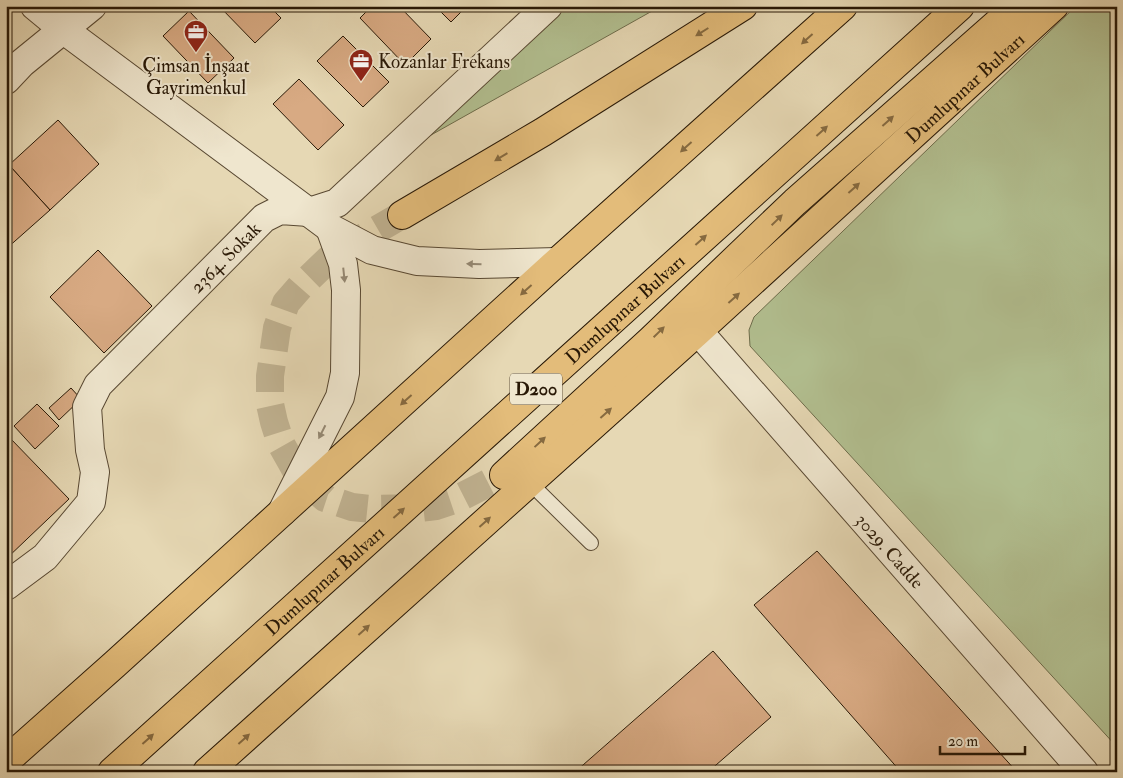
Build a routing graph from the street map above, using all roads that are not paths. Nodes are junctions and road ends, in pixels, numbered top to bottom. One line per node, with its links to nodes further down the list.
1 (35, 6): 9 (street)
2 (92, 6): 9 (street)
3 (548, 6): 11 (street, 2364. Sokak)
4 (743, 6): 12 (highway, one-way to 12)
5 (843, 6): 14 (highway, one-way to 14)
6 (960, 6): 21 (highway, Dumlupınar Bulvarı / D200, one-way to 6)
7 (1017, 6): 16 (highway, one-way to 7)
8 (1054, 6): 15 (highway, Dumlupınar Bulvarı, one-way to 8)
9 (64, 30): 10 (street); 11 (street)
10 (6, 80)
11 (308, 212): 13 (street); 19 (street, 2364. Sokak)
12 (402, 215)
13 (330, 228): 14 (street, one-way to 13); 17 (street, one-way to 17)
14 (558, 262): 17 (highway, one-way to 17)
15 (698, 330): 16 (highway, Dumlupınar Bulvarı, one-way to 15); 23 (street, 3029. Cadde)
16 (517, 478): 18 (lane); 22 (highway, Dumlupınar Bulvarı, one-way to 16)
17 (281, 514): 20 (highway)
18 (591, 544)
19 (6, 586)
20 (6, 761)
21 (112, 772)
22 (207, 772)
23 (1084, 772)

